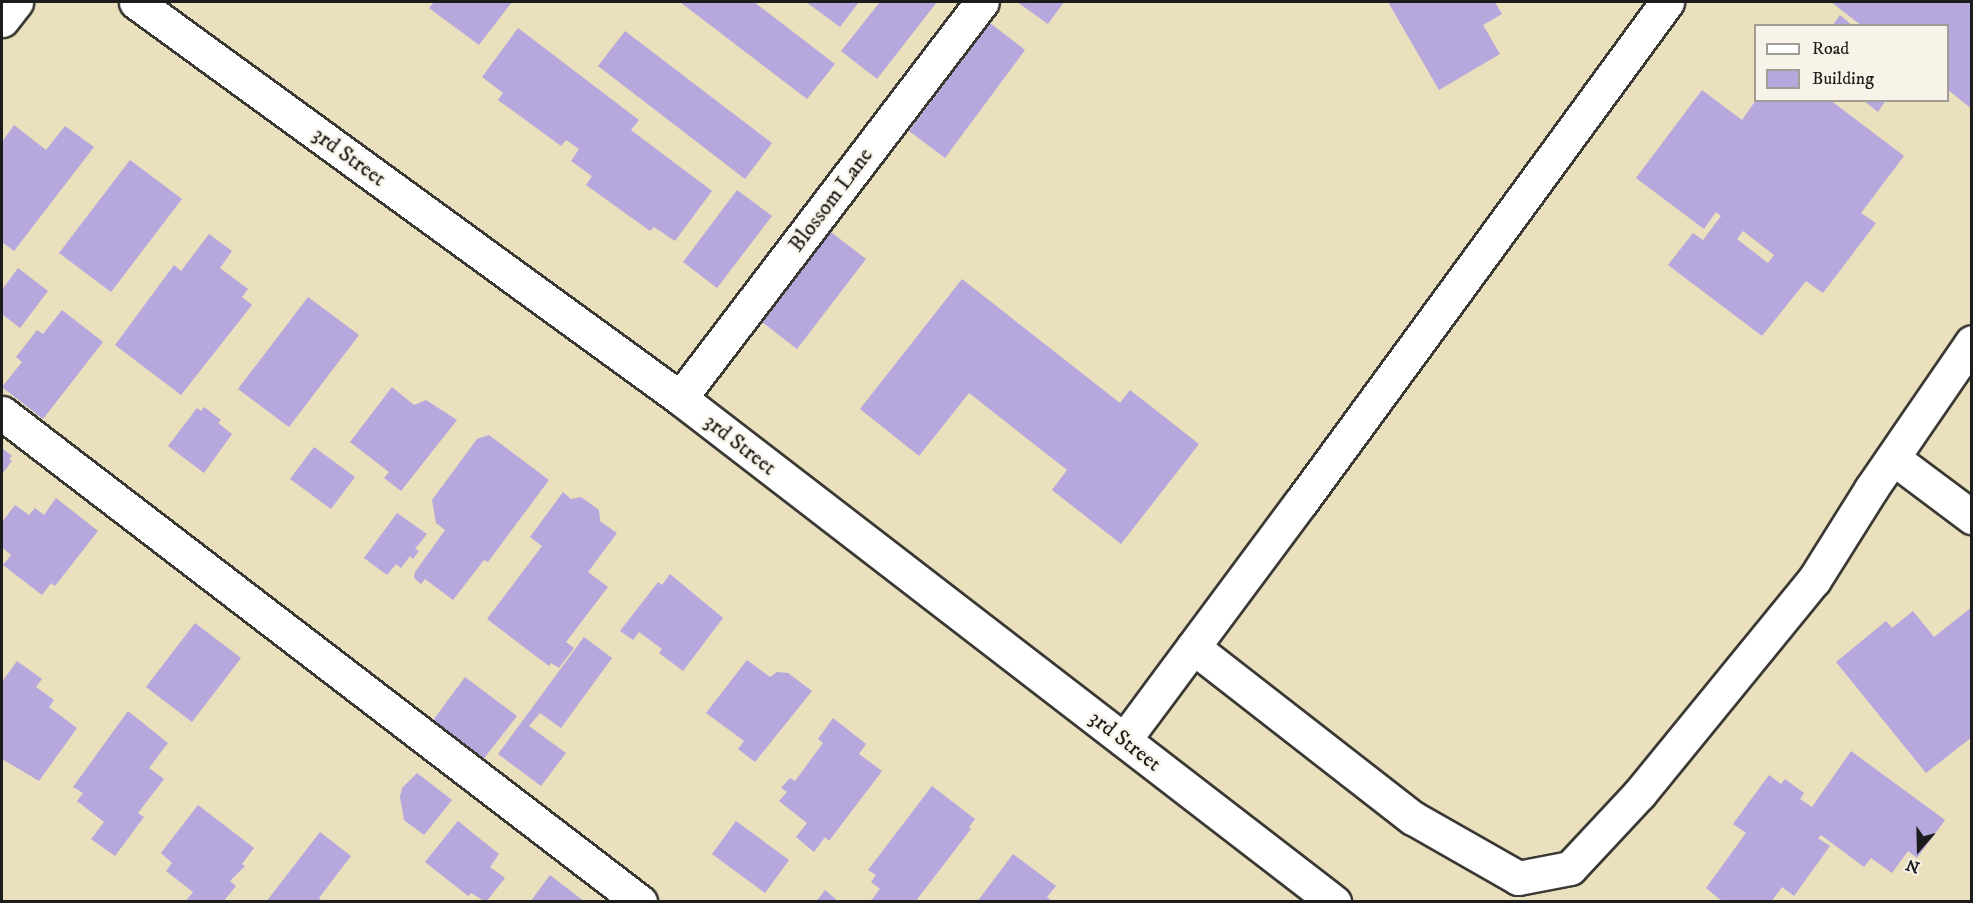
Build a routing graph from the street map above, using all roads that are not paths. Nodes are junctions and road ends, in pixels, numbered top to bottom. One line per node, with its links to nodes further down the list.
1 (16, 2): 5 (street)
2 (136, 2): 7 (street, 3rd Street)
3 (982, 2): 7 (street, Blossom Lane)
4 (1666, 2): 11 (street)
5 (2, 20)
6 (1971, 342): 9 (street)
7 (680, 398): 12 (street, 3rd Street)
8 (2, 413): 13 (street)
9 (1893, 458): 10 (street); 11 (street)
10 (1971, 517)
11 (1193, 647): 12 (street)
12 (1124, 740): 14 (street, 3rd Street)
13 (640, 902)
14 (1334, 902)

